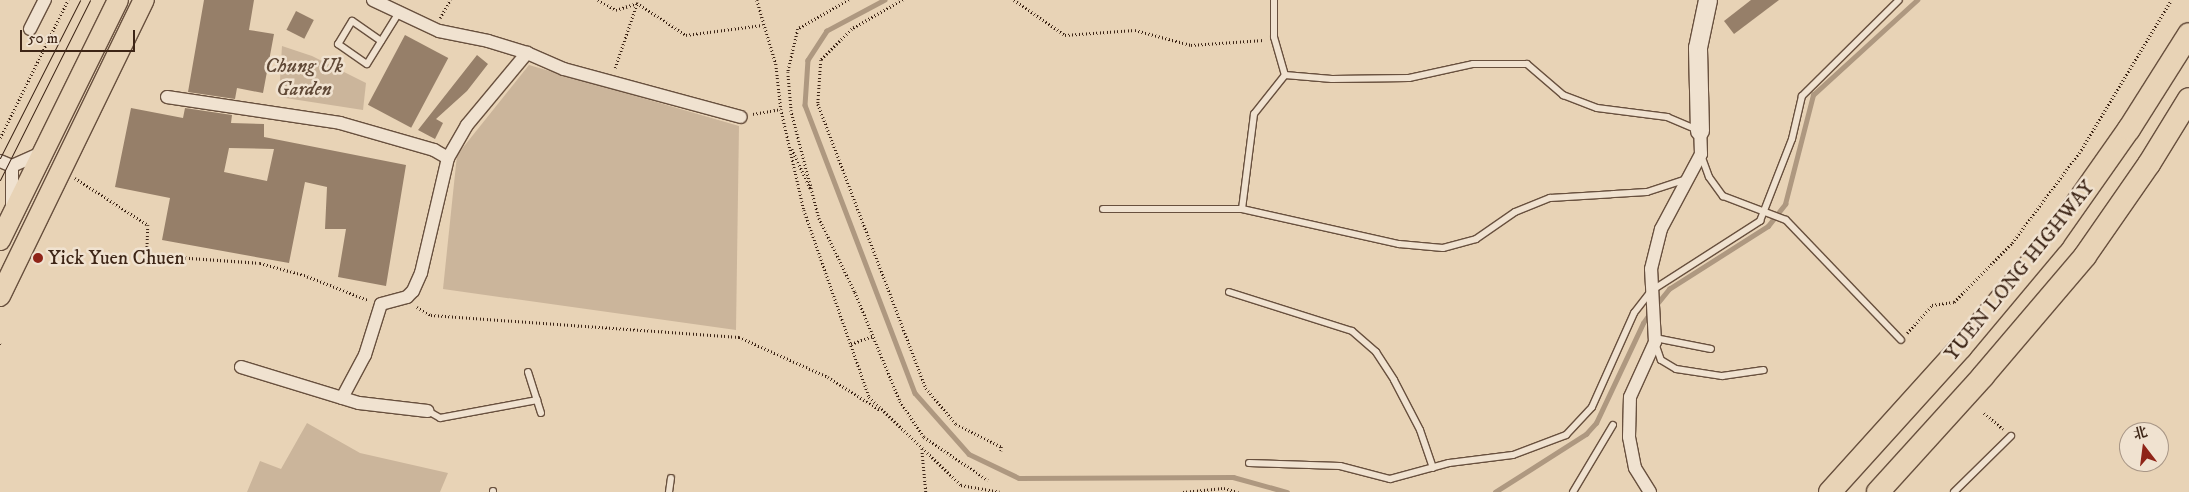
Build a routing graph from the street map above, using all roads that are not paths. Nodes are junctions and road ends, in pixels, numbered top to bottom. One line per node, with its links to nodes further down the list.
1 (46, 0): 9 (street)
2 (118, 0): 18 (main road)
3 (144, 0): 31 (main road)
4 (373, 0): 8 (street)
5 (1274, 0): 13 (lane)
6 (1708, 0): 17 (street)
7 (1899, 0): 26 (lane)
8 (398, 14): 11 (lane); 12 (street)
9 (30, 29)
10 (2189, 34): 50 (highway, YUEN LONG HIGHWAY)
11 (382, 41): 11 (lane)
12 (527, 53): 16 (street); 20 (street)
13 (1285, 75): 17 (lane); 25 (lane)
14 (167, 97): 20 (street)
15 (2189, 100): 51 (highway, YUEN LONG HIGHWAY)
16 (741, 117)
17 (1700, 131): 19 (street)
18 (45, 150): 22 (street); 27 (main road)
19 (1700, 154): 23 (street); 26 (lane)
20 (448, 158): 38 (street)
21 (0, 161): 22 (street)
22 (12, 166): 27 (street)
23 (1684, 180): 25 (lane); 30 (street)
24 (1103, 209): 25 (lane)
25 (1242, 209)
26 (1763, 209): 30 (lane); 33 (lane)
27 (11, 216): 28 (main road)
28 (0, 240)
29 (1230, 292): 45 (lane)
30 (1651, 294): 32 (street); 45 (lane)
31 (0, 296)
32 (1655, 340): 34 (lane); 36 (lane); 49 (street)
33 (1901, 340)
34 (1711, 349)
35 (241, 367): 38 (street)
36 (1764, 370)
37 (528, 372): 39 (lane)
38 (342, 398): 40 (street)
39 (537, 400): 40 (lane); 41 (lane)
40 (428, 412)
41 (541, 413)
42 (1613, 425): 48 (lane)
43 (2011, 436): 52 (lane)
44 (1249, 463): 45 (lane)
45 (1432, 468)
46 (671, 478): 47 (lane)
47 (669, 492)
48 (1573, 492)
49 (1650, 492)
50 (1830, 492)
51 (1878, 492)
52 (1954, 492)

